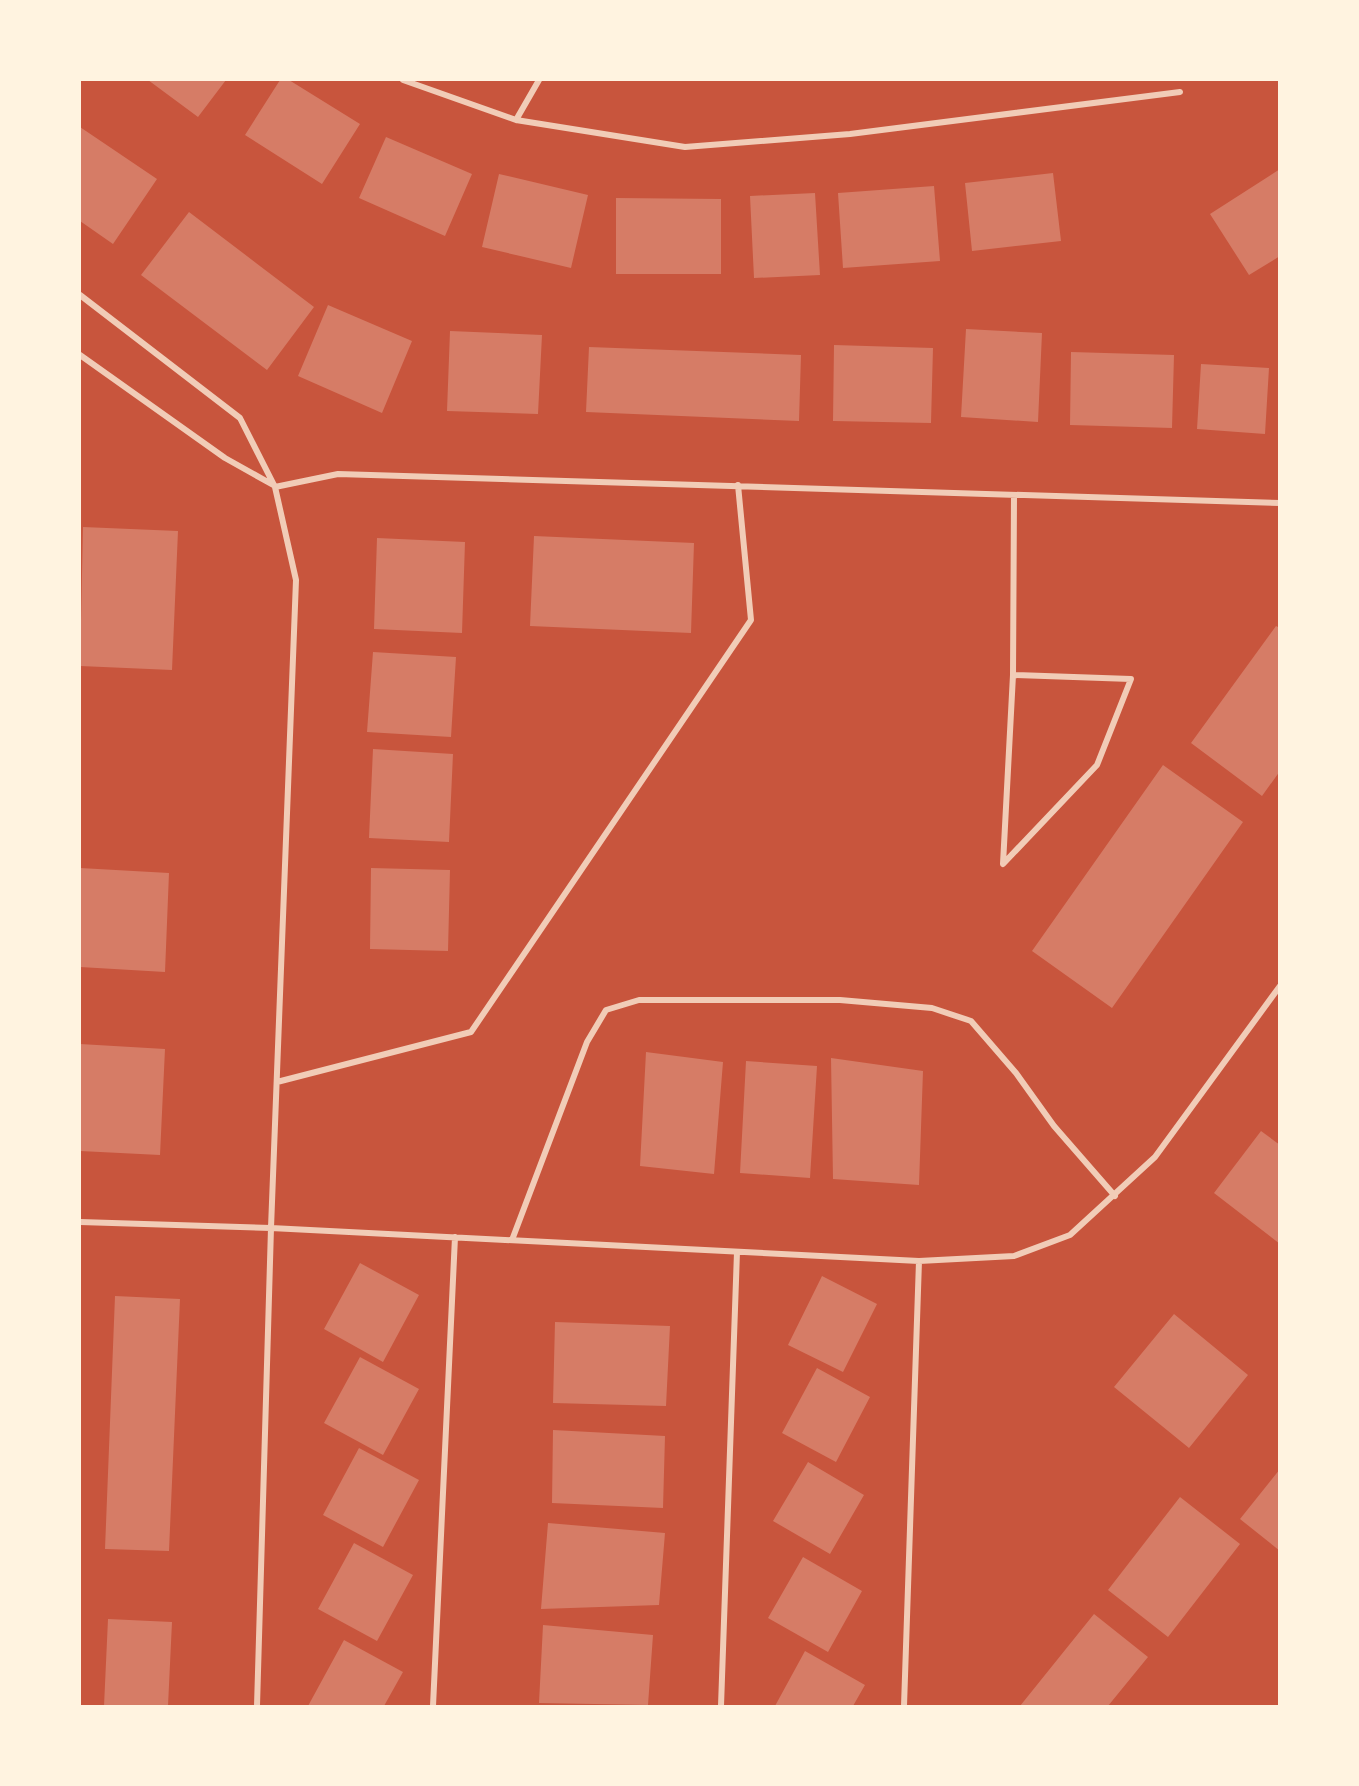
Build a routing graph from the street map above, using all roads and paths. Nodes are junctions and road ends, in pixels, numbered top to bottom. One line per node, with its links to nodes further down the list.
1 (404, 80): 4 (street)
2 (539, 80): 4 (street)
3 (1180, 92): 4 (street)
4 (516, 120)
5 (80, 295): 8 (street)
6 (80, 355): 8 (street)
7 (738, 485): 8 (street); 9 (street); 13 (street)
8 (275, 487): 13 (street)
9 (1014, 496): 10 (street); 11 (street)
10 (1280, 503)
11 (1013, 675): 11 (street)
12 (1280, 986): 14 (street)
13 (277, 1082): 16 (street)
14 (1115, 1196): 18 (street); 20 (street)
15 (80, 1222): 16 (street)
16 (271, 1228): 17 (street); 21 (street)
17 (455, 1237): 18 (street); 22 (street)
18 (512, 1240): 19 (street)
19 (737, 1252): 20 (street); 23 (street)
20 (919, 1261): 24 (street)
21 (257, 1707)
22 (433, 1707)
23 (721, 1707)
24 (903, 1707)

